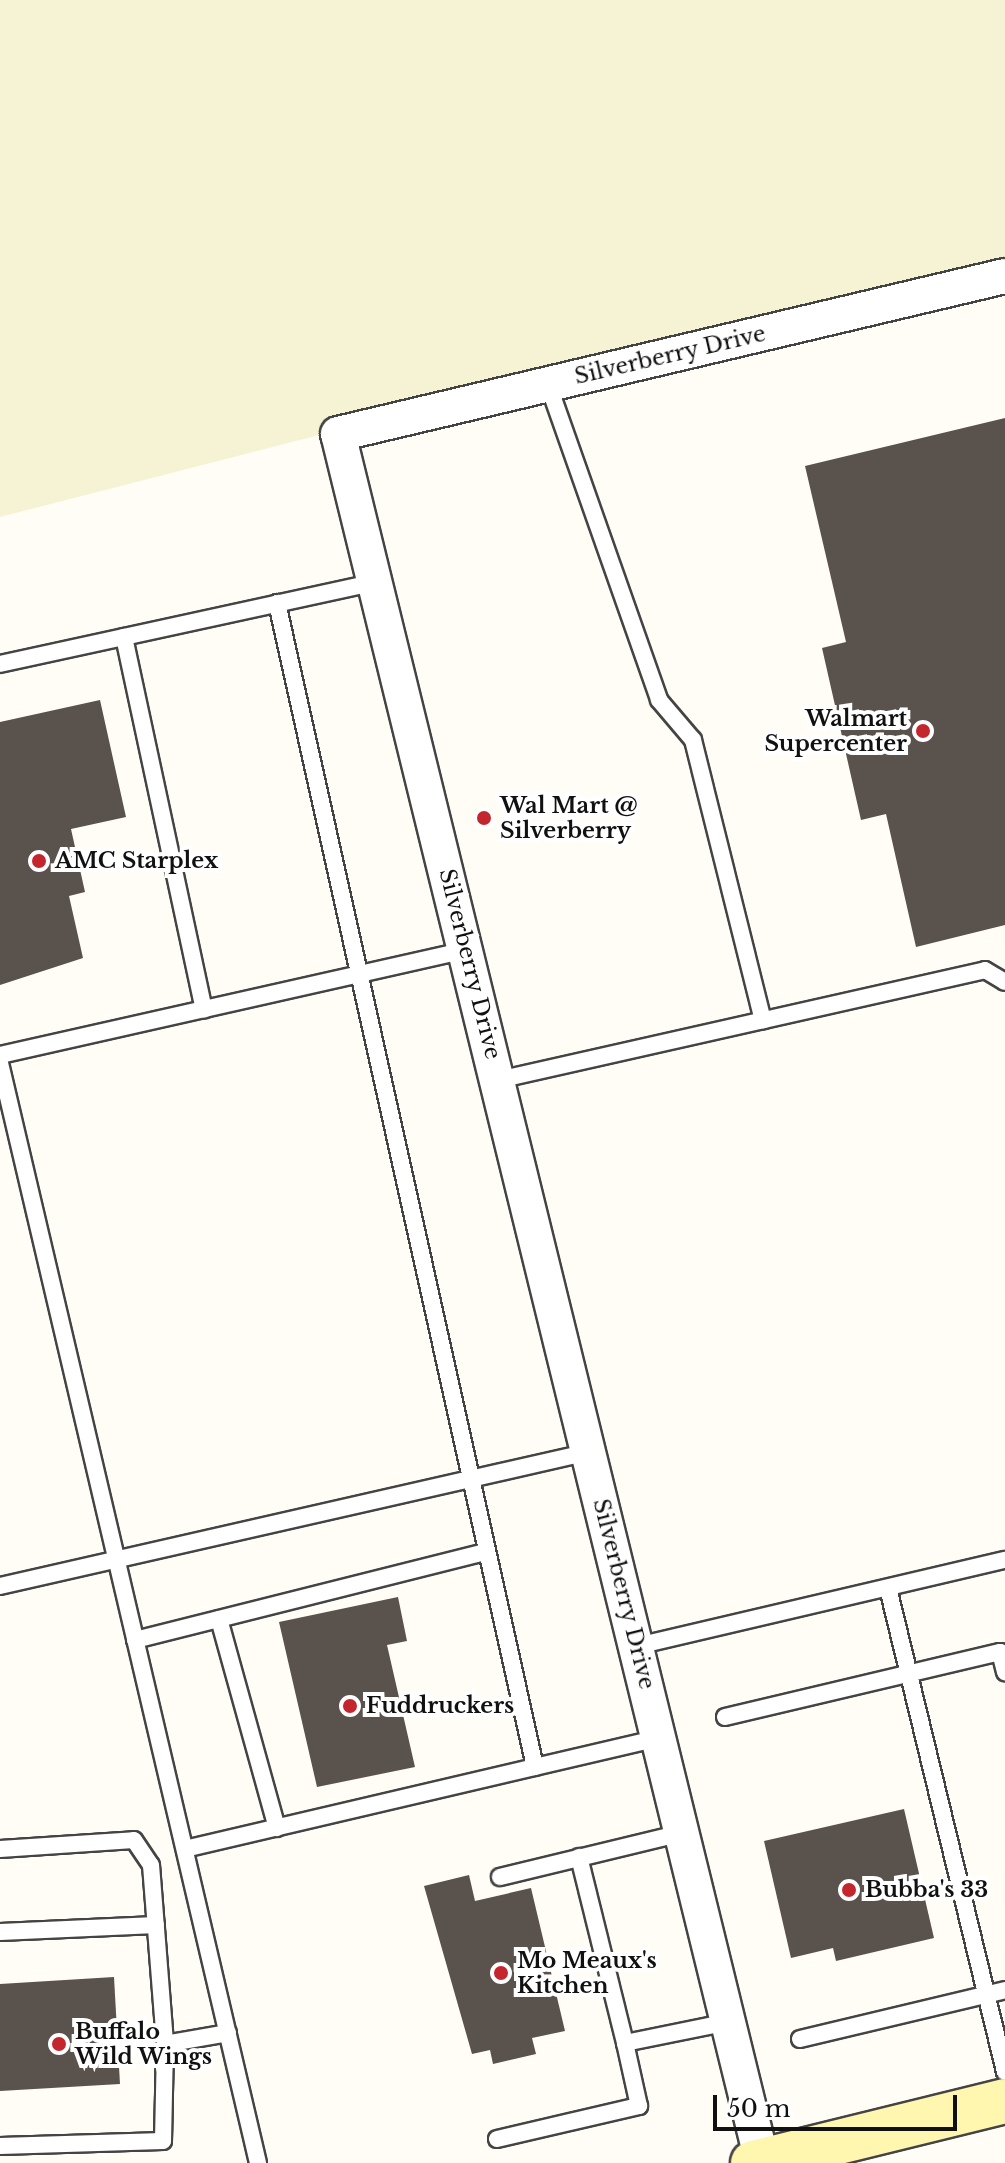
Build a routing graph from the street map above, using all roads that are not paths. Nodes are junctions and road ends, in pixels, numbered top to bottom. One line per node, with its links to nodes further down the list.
1 (1005, 276): 2 (street, Silverberry Drive)
2 (548, 384): 3 (street, Silverberry Drive); 11 (lane)
3 (377, 582): 4 (lane); 7 (street, Silverberry Drive)
4 (277, 603): 5 (lane); 8 (lane)
5 (124, 637): 6 (lane); 10 (lane)
6 (0, 664)
7 (467, 950): 8 (lane); 14 (street, Silverberry Drive)
8 (355, 976): 10 (lane); 16 (lane)
9 (1005, 982): 11 (lane)
10 (204, 1009): 12 (lane)
11 (763, 1020): 14 (lane)
12 (0, 1055)
13 (0, 1063): 18 (lane)
14 (498, 1080): 15 (street, Silverberry Drive)
15 (589, 1452): 16 (lane); 24 (street, Silverberry Drive)
16 (468, 1479): 17 (lane); 18 (lane)
17 (485, 1552): 22 (lane); 29 (lane)
18 (117, 1558): 20 (lane); 23 (lane)
19 (1005, 1560): 21 (lane)
20 (0, 1586)
21 (888, 1588): 24 (lane); 26 (lane)
22 (219, 1619): 23 (lane); 30 (lane)
23 (135, 1640): 33 (lane)
24 (637, 1646): 28 (street, Silverberry Drive)
25 (1005, 1672): 26 (lane)
26 (906, 1674): 27 (lane); 39 (lane)
27 (725, 1717)
28 (659, 1738): 29 (lane); 31 (street, Silverberry Drive)
29 (535, 1767): 30 (lane)
30 (277, 1828): 33 (lane)
31 (682, 1833): 34 (lane); 40 (street, Silverberry Drive)
32 (0, 1849): 36 (lane)
33 (185, 1849): 41 (lane)
34 (579, 1857): 35 (lane); 43 (lane)
35 (500, 1877)
36 (156, 1925): 37 (lane); 44 (lane)
37 (0, 1932)
38 (1005, 1990): 39 (lane)
39 (986, 1995): 42 (lane); 45 (lane)
40 (728, 2022): 43 (lane); 49 (street, Silverberry Drive)
41 (228, 2033): 44 (lane); 50 (lane)
42 (800, 2039)
43 (625, 2043): 47 (lane)
44 (165, 2044): 48 (lane)
45 (1005, 2072)
46 (1005, 2101): 49 (main road)
47 (497, 2139)
48 (0, 2146)
49 (758, 2162)
50 (258, 2163)

